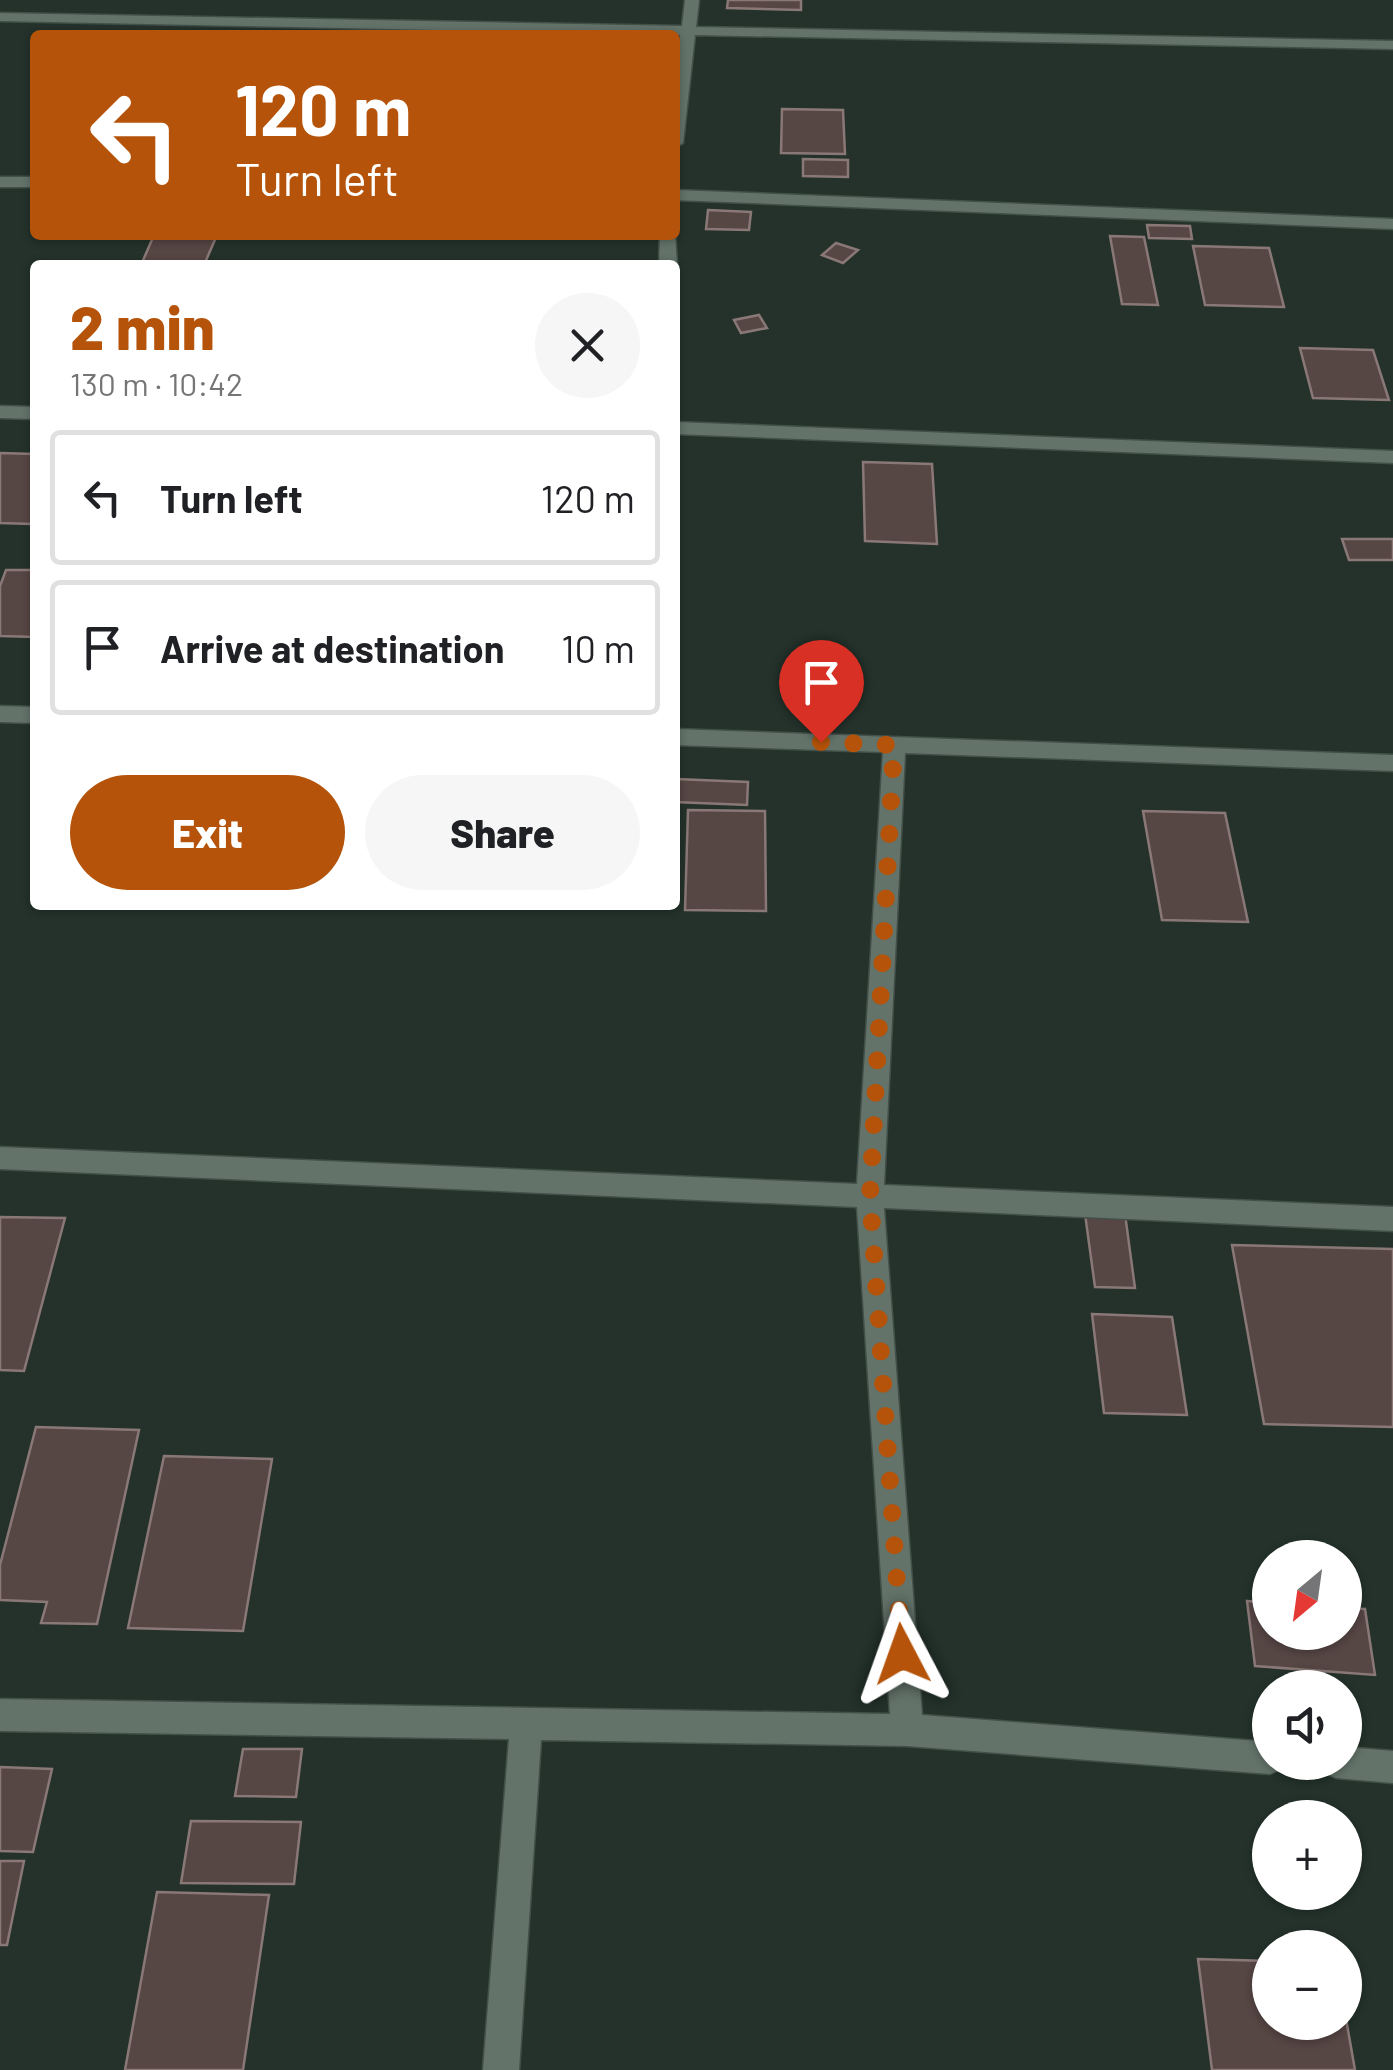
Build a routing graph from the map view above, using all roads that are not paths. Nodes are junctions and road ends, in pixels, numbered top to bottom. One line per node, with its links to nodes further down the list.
1 (692, 0): 5 (street)
2 (0, 17): 3 (street)
3 (528, 30)
4 (680, 34): 5 (street)
5 (690, 34): 6 (street); 7 (street)
6 (1393, 45)
7 (680, 107)
8 (0, 182): 9 (street)
9 (30, 182)
10 (680, 196): 11 (street)
11 (1393, 224)
12 (0, 412): 13 (street)
13 (30, 413)
14 (680, 428): 15 (street)
15 (1393, 457)
16 (0, 714): 17 (street)
17 (30, 715)
18 (680, 738): 19 (street)
19 (894, 745): 20 (street); 22 (street)
20 (1393, 762)
21 (0, 1158): 22 (street)
22 (870, 1196): 23 (street); 26 (street)
23 (1393, 1219)
24 (0, 1715): 25 (street)
25 (526, 1725): 26 (street); 30 (street)
26 (907, 1730): 27 (street)
27 (1252, 1757)
28 (1362, 1764): 29 (street)
29 (1393, 1767)
30 (501, 2070)

